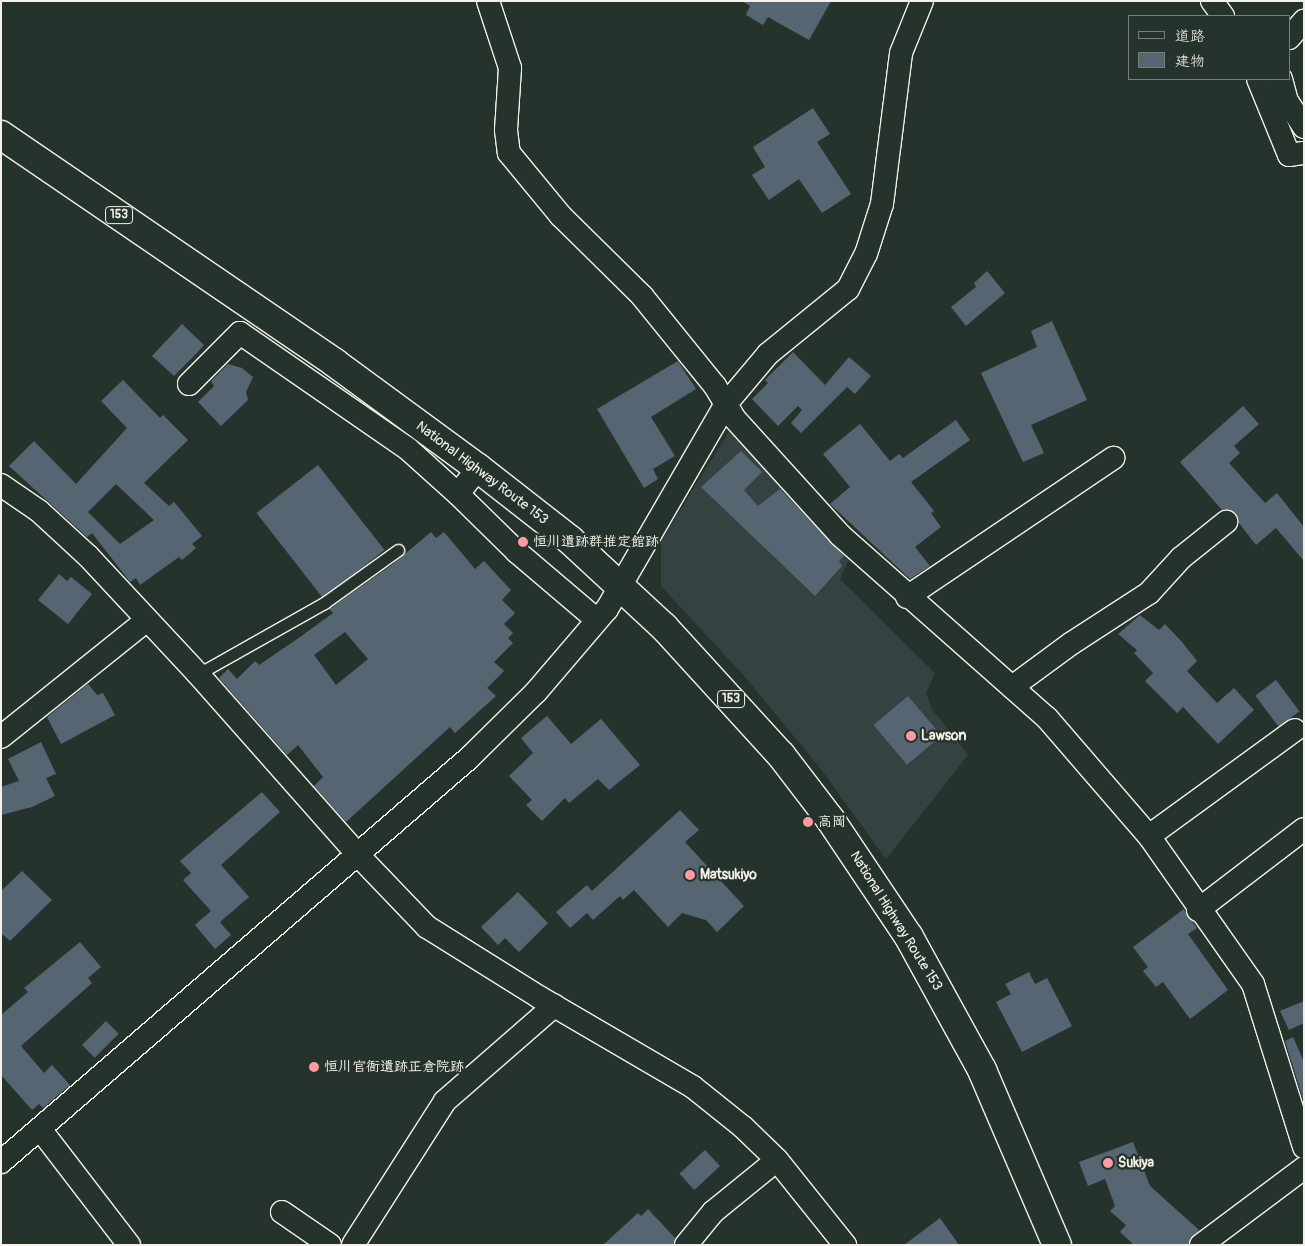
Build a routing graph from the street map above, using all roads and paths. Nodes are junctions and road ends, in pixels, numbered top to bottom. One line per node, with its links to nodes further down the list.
1 (488, 1): 13 (street)
2 (922, 1): 13 (street)
3 (1212, 1): 4 (street)
4 (1222, 15)
5 (1304, 21): 6 (street)
6 (1290, 37)
7 (1258, 80): 11 (street)
8 (1281, 80): 9 (street)
9 (1304, 127)
10 (1, 135): 15 (highway, National Highway Route 153 / 153)
11 (1304, 152)
12 (189, 384): 17 (street)
13 (726, 404): 20 (street); 21 (street)
14 (1113, 458): 21 (street)
15 (478, 468): 17 (street); 20 (highway, National Highway Route 153 / 153)
16 (1, 485): 23 (street)
17 (458, 494): 22 (street)
18 (1226, 522): 25 (street)
19 (398, 550): 24 (lane)
20 (621, 586): 22 (street); 44 (highway, National Highway Route 153 / 153)
21 (908, 597): 25 (street)
22 (597, 620): 30 (street)
23 (146, 621): 24 (street); 27 (street)
24 (198, 674): 30 (street)
25 (1012, 687): 29 (street)
26 (1296, 730): 29 (street)
27 (1, 737)
28 (1302, 834): 31 (street)
29 (1149, 836): 31 (street)
30 (357, 854): 32 (street); 33 (street)
31 (1198, 910): 34 (street)
32 (554, 1006): 35 (street); 41 (street)
33 (40, 1129): 36 (street); 39 (street)
34 (1304, 1147)
35 (777, 1160): 42 (street); 43 (street)
36 (1, 1162)
37 (1304, 1168): 45 (street)
38 (282, 1212): 40 (street)
39 (129, 1245)
40 (330, 1245)
41 (353, 1245)
42 (686, 1245)
43 (845, 1245)
44 (1057, 1245)
45 (1201, 1245)

